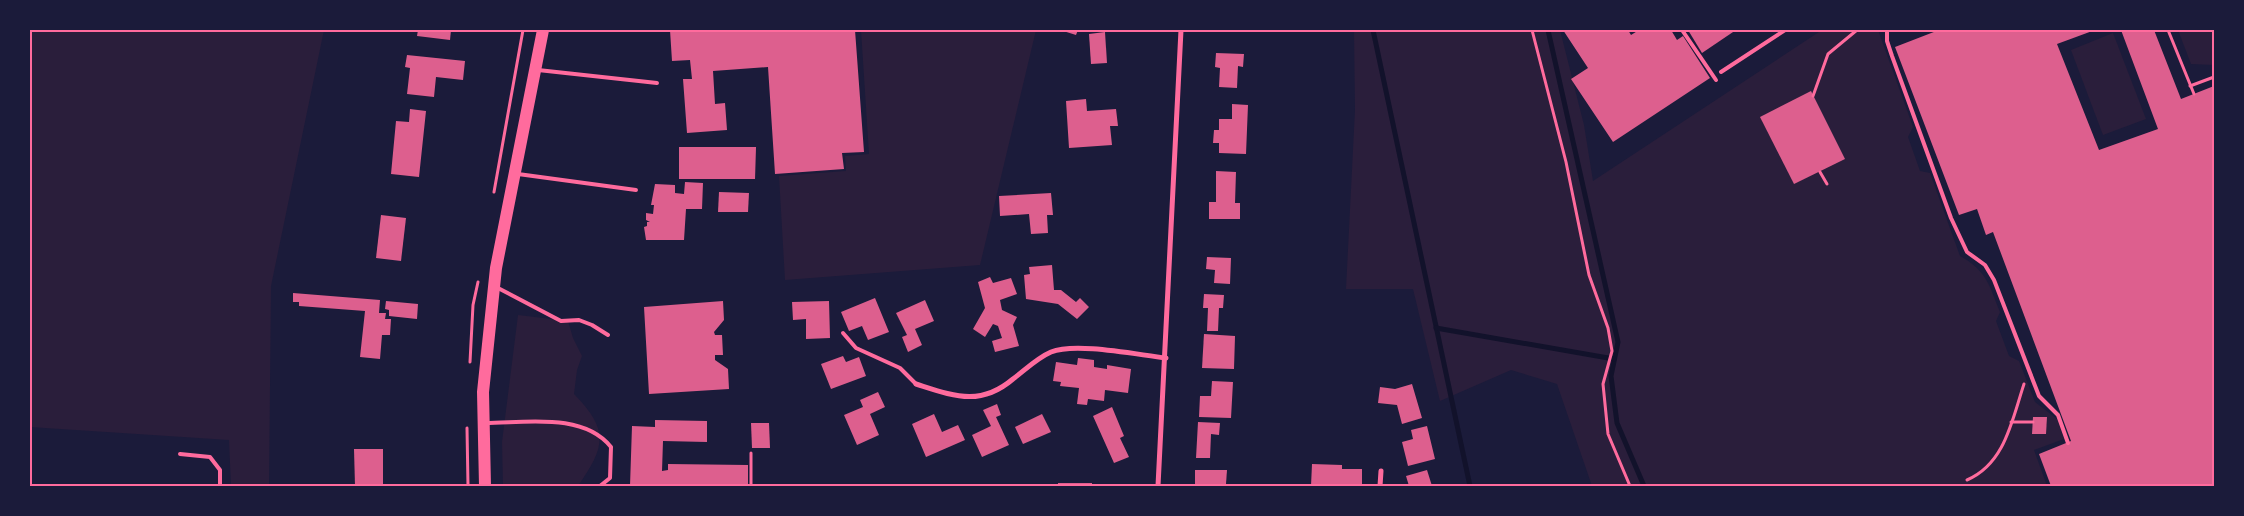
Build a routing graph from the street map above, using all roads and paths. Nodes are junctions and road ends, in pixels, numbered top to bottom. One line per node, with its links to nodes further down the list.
1 (543, 30): 9 (main road)
2 (1181, 30): 24 (street)
3 (1532, 30): 41 (path)
4 (1682, 30): 12 (lane)
5 (1785, 30): 10 (lane)
6 (1857, 30): 16 (path)
7 (1886, 30): 25 (lane)
8 (2168, 30): 14 (path)
9 (536, 70): 13 (lane); 18 (main road)
10 (1721, 72)
11 (2214, 77): 14 (path)
12 (1716, 80)
13 (656, 83)
14 (2190, 86): 15 (path)
15 (2194, 94)
16 (1813, 96)
17 (1820, 172): 19 (path)
18 (516, 174): 20 (lane); 21 (main road)
19 (1827, 184)
20 (636, 190)
21 (494, 286): 23 (lane); 29 (main road)
22 (842, 333): 26 (lane)
23 (608, 335)
24 (1166, 358): 26 (street); 39 (street)
25 (2030, 372): 27 (path); 30 (lane)
26 (916, 384)
27 (2011, 422): 28 (path); 34 (path)
28 (2033, 422)
29 (483, 423): 36 (main road); 37 (lane)
30 (2068, 443)
31 (752, 453): 38 (path)
32 (180, 454): 35 (lane)
33 (1381, 471): 40 (street)
34 (1967, 480)
35 (220, 486)
36 (484, 486)
37 (600, 486)
38 (751, 486)
39 (1158, 486)
40 (1380, 486)
41 (1630, 486)

